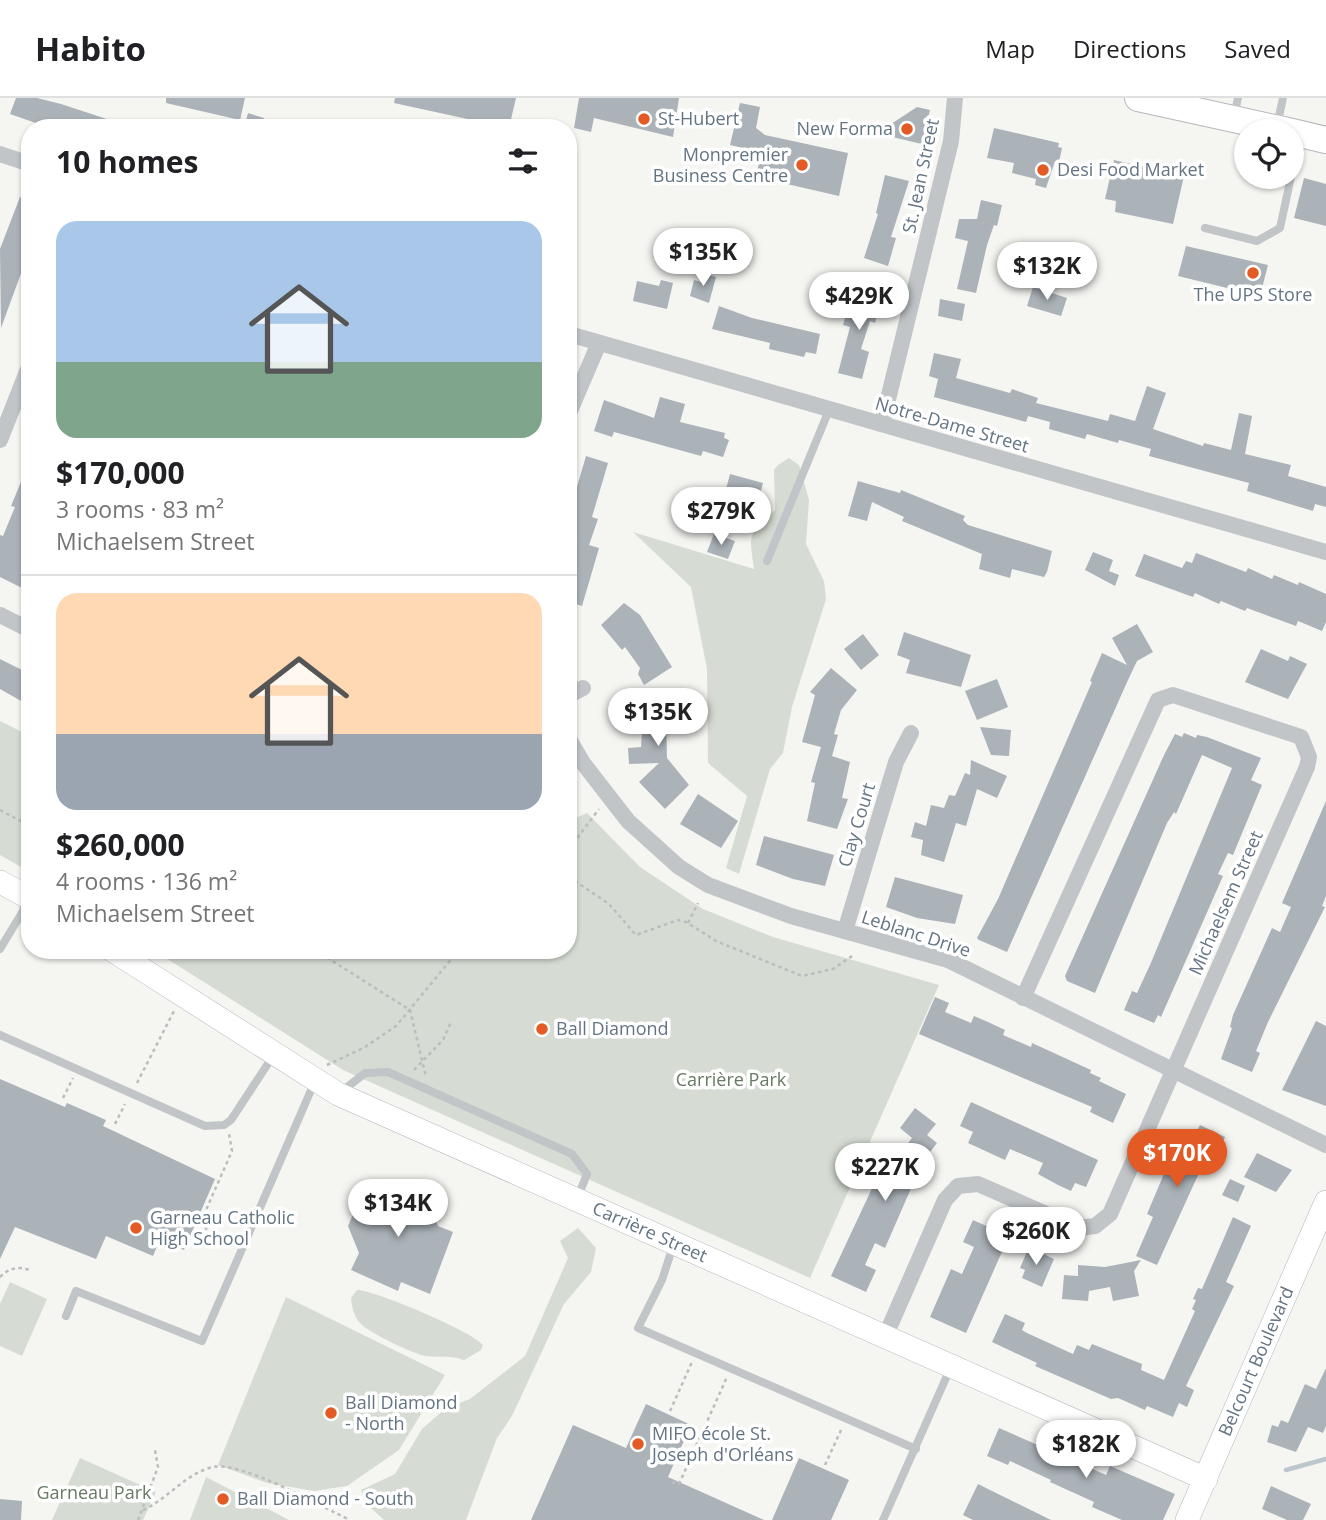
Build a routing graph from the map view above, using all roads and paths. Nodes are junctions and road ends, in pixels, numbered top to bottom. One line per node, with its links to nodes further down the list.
1 (955, 98): 16 (street, St. Jean Street)
2 (1138, 98): 4 (main road)
3 (1283, 98): 6 (lane)
4 (1236, 109): 5 (main road)
5 (1261, 119)
6 (1291, 119)
7 (0, 155): 8 (street)
8 (21, 161)
9 (1288, 189): 10 (lane)
10 (1205, 228)
11 (577, 336): 12 (street, Notre-Dame Street)
12 (599, 343): 14 (street); 15 (street, Notre-Dame Street)
13 (21, 387): 17 (street)
14 (577, 394)
15 (829, 410): 16 (street, Notre-Dame Street); 19 (lane)
16 (882, 424): 18 (street, Notre-Dame Street)
17 (0, 440)
18 (1326, 552)
19 (767, 561)
20 (0, 615): 21 (street)
21 (21, 626)
22 (911, 733): 34 (street, Clay Court)
23 (577, 750): 24 (street, Leblanc Drive)
24 (608, 798): 27 (path); 34 (street, Leblanc Drive)
25 (0, 810): 26 (path)
26 (21, 821)
27 (577, 839)
28 (0, 882): 30 (street)
29 (577, 882): 33 (path)
30 (21, 893)
31 (698, 903): 33 (path)
32 (21, 914): 35 (lane)
33 (688, 923): 36 (path)
34 (845, 931): 41 (street, Leblanc Drive)
35 (0, 948)
36 (855, 954)
37 (126, 959): 40 (street, Carrière Street)
38 (330, 959): 42 (path)
39 (452, 959): 42 (path)
40 (183, 996): 45 (street, Carrière Street); 51 (path)
41 (1023, 998): 48 (street, Leblanc Drive); 48 (street, Michaelsem Street)
42 (410, 1010): 46 (path); 50 (path)
43 (451, 1022): 46 (path)
44 (0, 1035): 47 (lane)
45 (274, 1055): 50 (street, Carrière Street); 56 (lane)
46 (421, 1063): 49 (path); 52 (path)
47 (77, 1069): 51 (lane); 54 (path)
48 (1172, 1072): 57 (street, Leblanc Drive); 65 (street, Michaelsem Street)
49 (404, 1079): 52 (lane); 53 (lane)
50 (315, 1081): 53 (street, Carrière Street); 64 (lane)
51 (131, 1093): 55 (path); 56 (lane)
52 (433, 1093): 58 (lane)
53 (338, 1094): 58 (street, Carrière Street)
54 (62, 1098)
55 (115, 1124)
56 (223, 1125): 60 (path)
57 (1326, 1145)
58 (576, 1200): 61 (street, Carrière Street)
59 (1326, 1202): 74 (street, Belcourt Boulevard)
60 (206, 1230)
61 (674, 1243): 65 (street, Carrière Street); 66 (lane)
62 (30, 1270): 63 (path)
63 (0, 1278)
64 (66, 1316)
65 (885, 1337): 67 (street, Carrière Street)
66 (697, 1353): 68 (lane); 69 (path)
67 (951, 1365): 71 (lane); 74 (street, Carrière Street)
68 (732, 1368): 70 (lane); 75 (path)
69 (670, 1411)
70 (847, 1419): 71 (lane); 73 (path)
71 (916, 1448): 79 (lane)
72 (155, 1450): 76 (path)
73 (825, 1465)
74 (1206, 1479): 80 (street, Belcourt Boulevard)
75 (672, 1482)
76 (143, 1510): 77 (path); 78 (path)
77 (138, 1520)
78 (349, 1520)
79 (883, 1520)
80 (1187, 1520)

